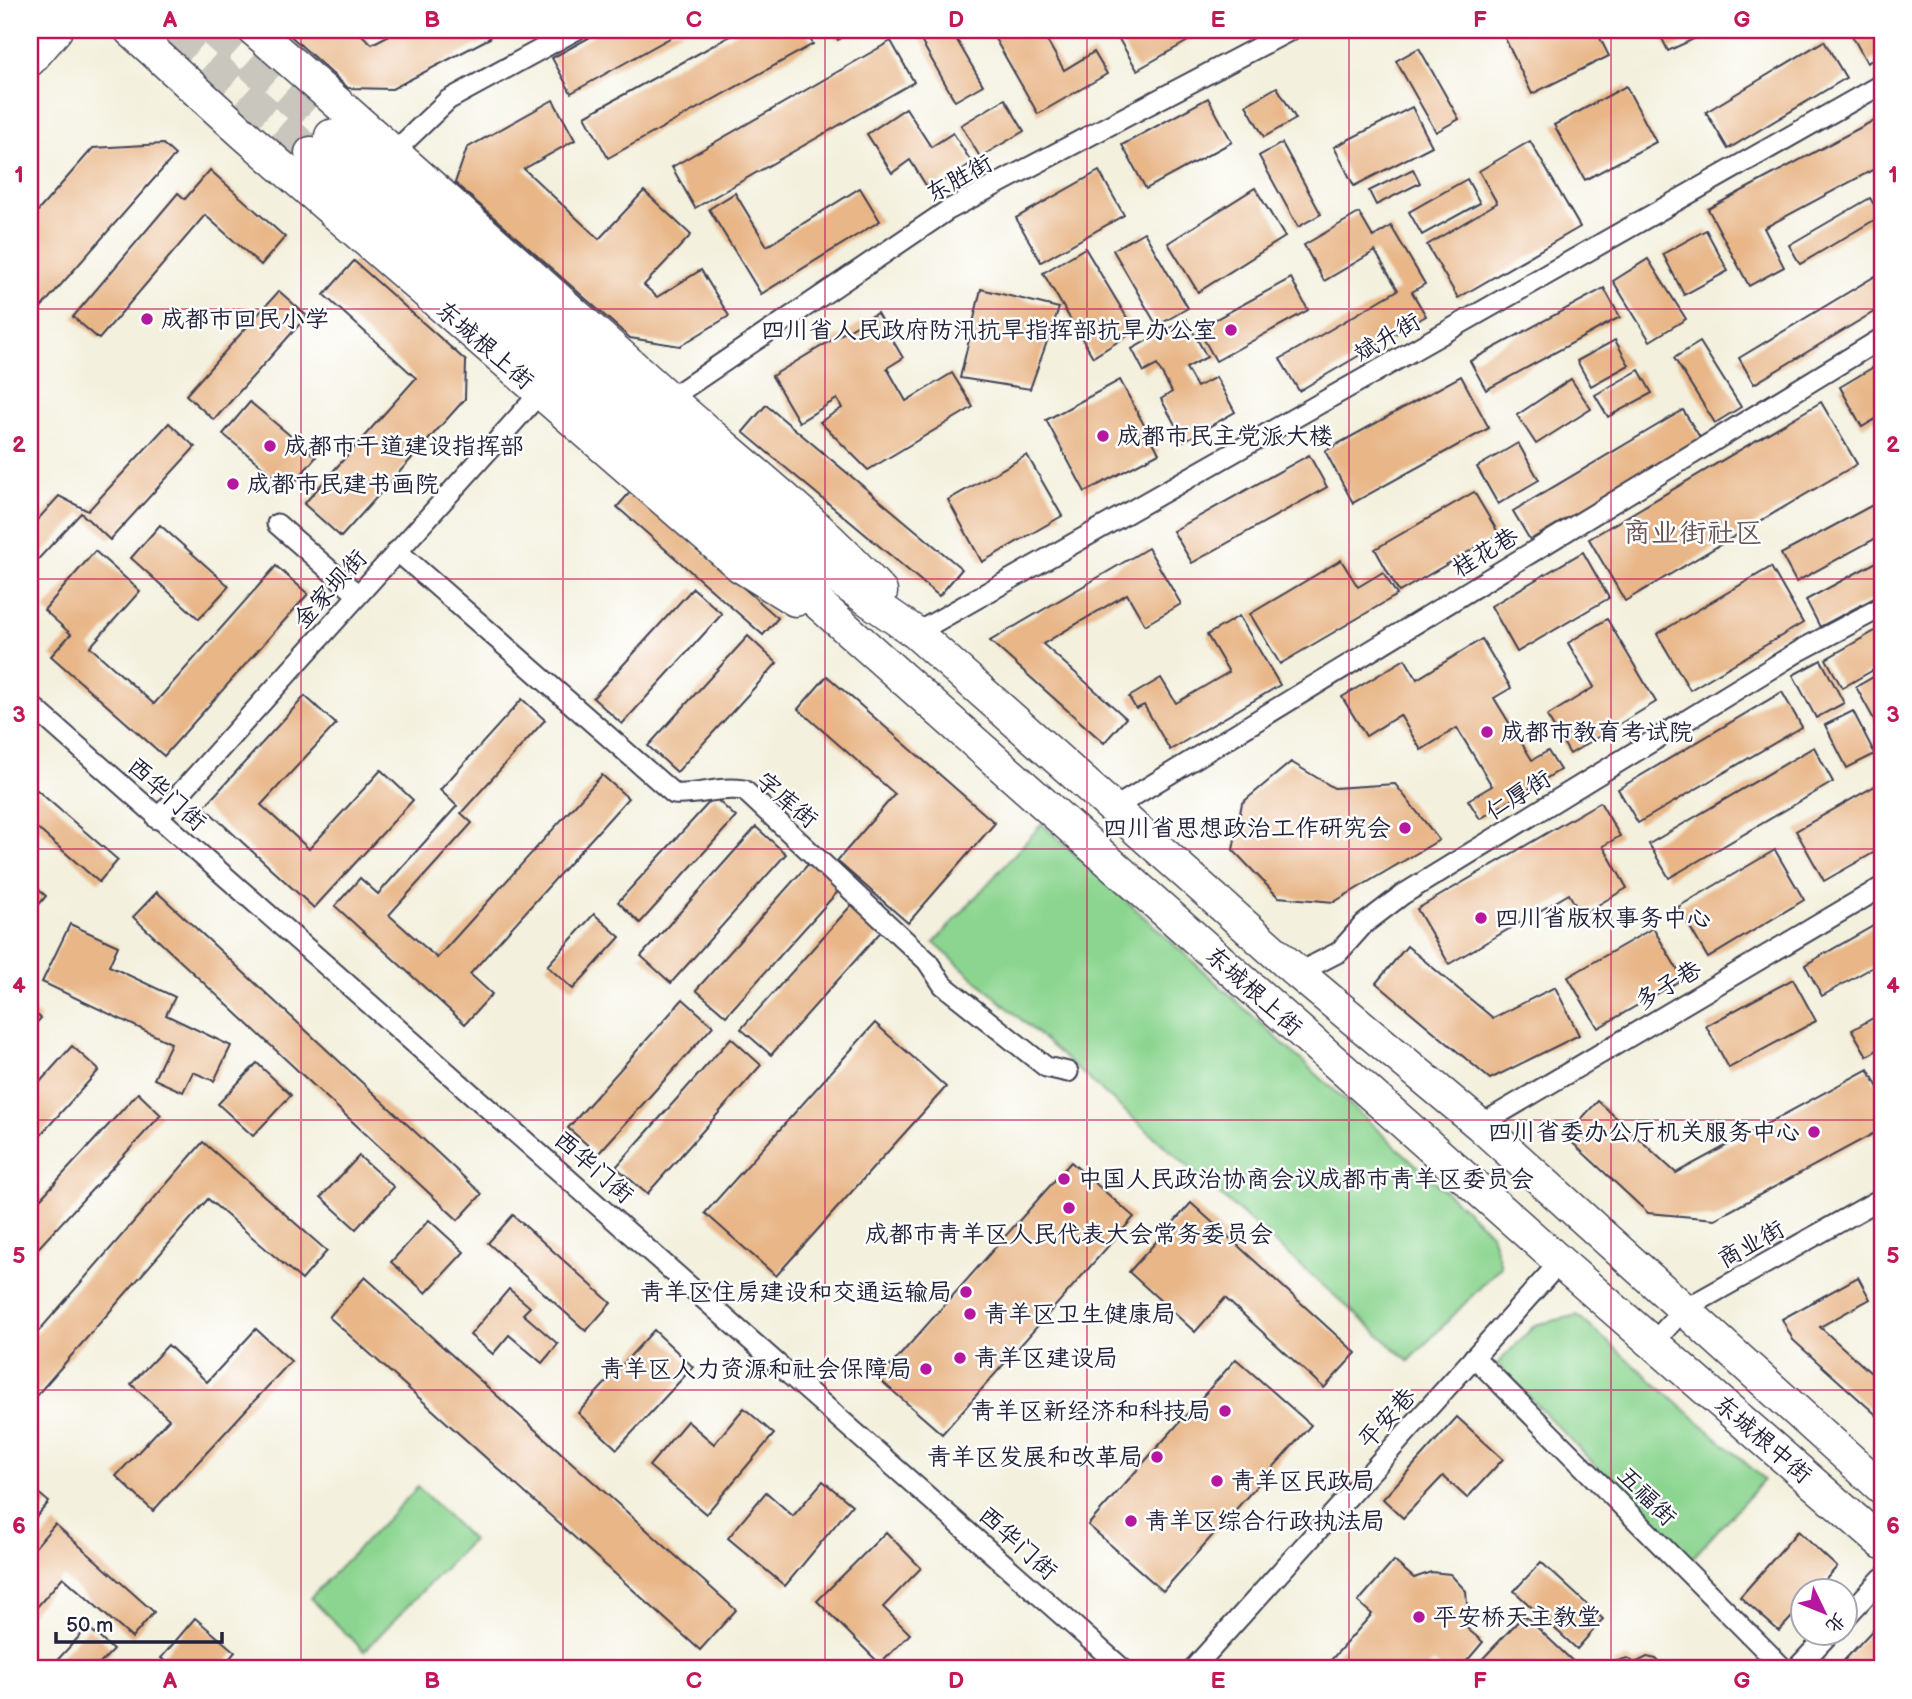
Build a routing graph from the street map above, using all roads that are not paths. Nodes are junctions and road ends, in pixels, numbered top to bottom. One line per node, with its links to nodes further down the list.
1 (56, 30): 6 (main road)
2 (130, 30): 10 (main road, 东城根上街)
3 (254, 30): 8 (main road, 东城根上街)
4 (576, 30): 8 (street)
5 (1291, 30): 11 (street, 东胜街)
6 (30, 60)
7 (1882, 84): 16 (street, 斌升街)
8 (395, 151): 11 (main road, 东城根上街)
9 (1882, 338): 19 (street, 桂花巷)
10 (540, 393): 13 (street, 金家坝街); 17 (main road, 东城根上街)
11 (669, 399): 16 (main road, 东城根上街)
12 (277, 524): 14 (street)
13 (397, 551): 14 (street, 金家坝街); 23 (street, 字库街)
14 (358, 596): 20 (street, 金家坝街)
15 (1882, 607): 22 (street, 仁厚街)
16 (916, 633): 17 (main road, 东城根上街); 19 (main road, 东城根上街)
17 (856, 638): 26 (main road, 东城根上街)
18 (30, 705): 20 (street, 西华门街)
19 (1114, 807): 22 (main road, 东城根上街)
20 (157, 818): 35 (street, 西华门街)
21 (1882, 887): 24 (street, 多子巷)
22 (1298, 973): 24 (main road, 东城根上街)
23 (1068, 1073)
24 (1480, 1125): 27 (main road, 东城根上街)
25 (1882, 1198): 27 (street, 商业街)
26 (1560, 1262): 28 (main road, 东城根上街); 29 (street, 平安巷)
27 (1683, 1310): 28 (street, 商业街); 30 (main road, 东城根中街)
28 (1653, 1343): 31 (main road, 东城根中街)
29 (1475, 1357): 36 (street, 平安巷); 37 (street, 五福街)
30 (1882, 1488)
31 (1878, 1539)
32 (1882, 1578): 33 (street)
33 (1860, 1602)
34 (1818, 1646): 38 (street)
35 (1124, 1669)
36 (1193, 1669)
37 (1784, 1669)
38 (1796, 1669)

